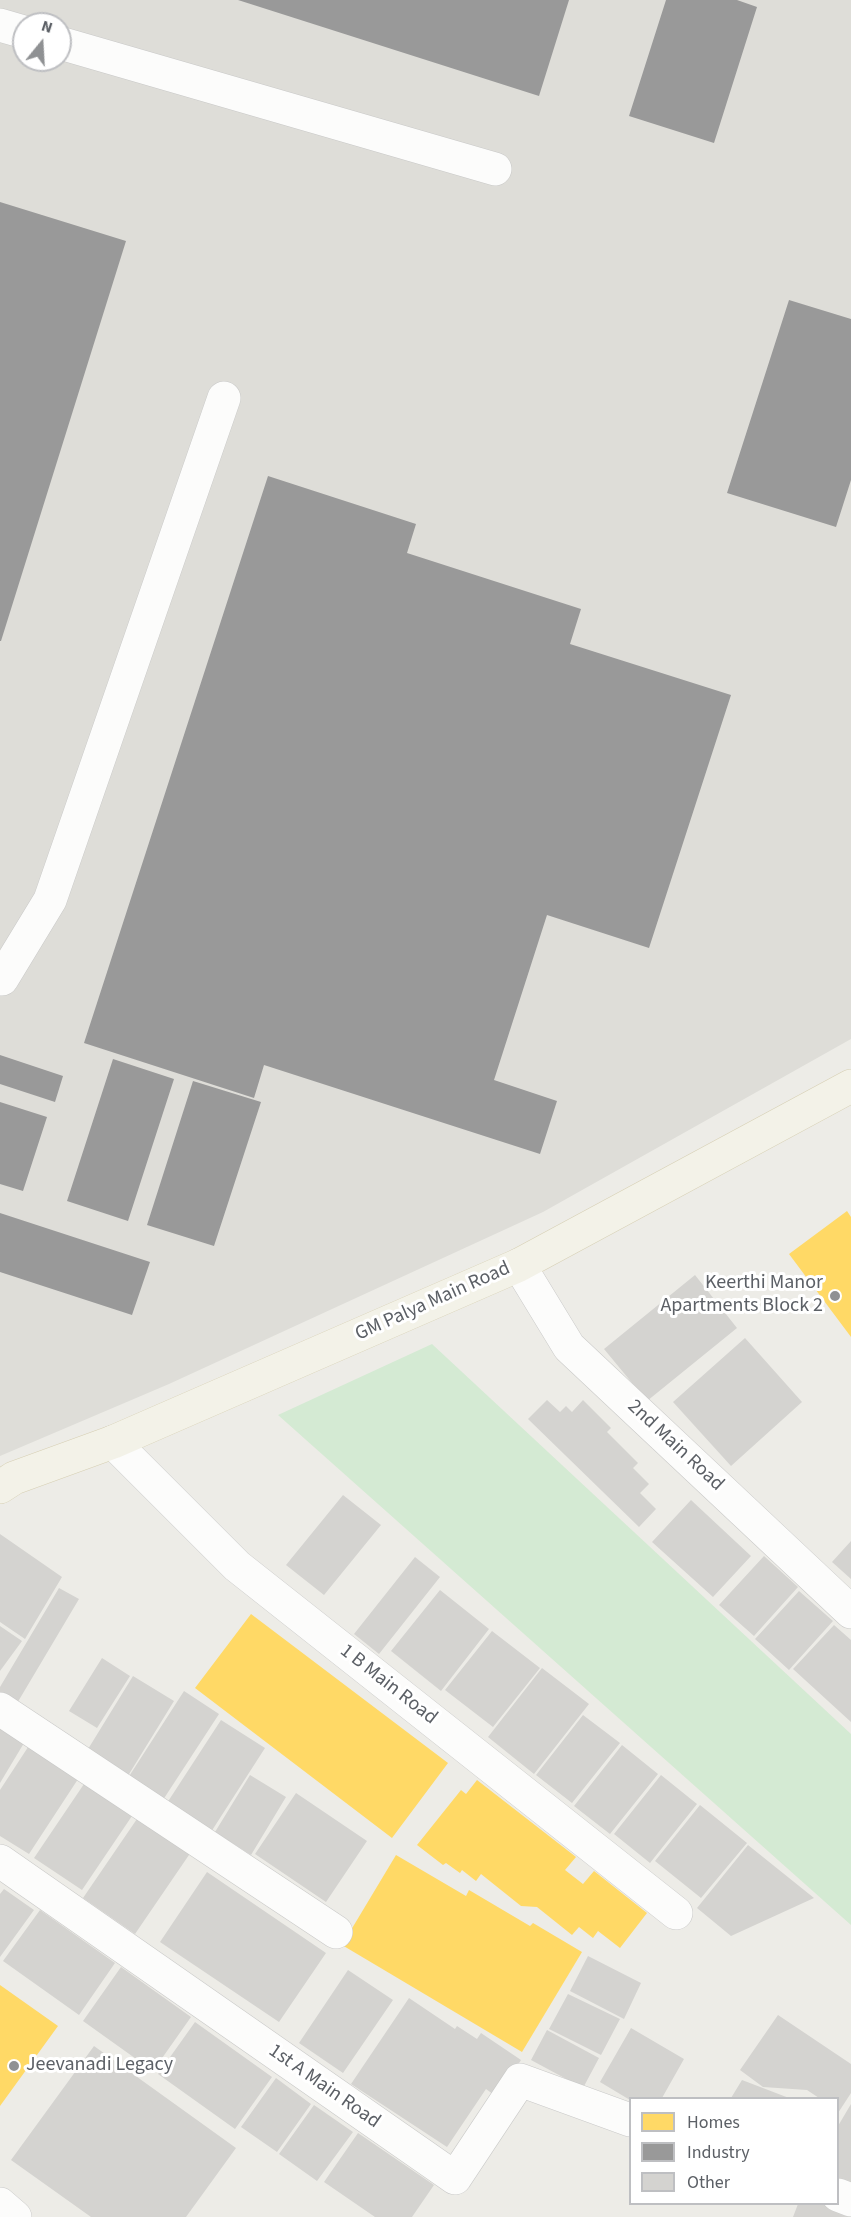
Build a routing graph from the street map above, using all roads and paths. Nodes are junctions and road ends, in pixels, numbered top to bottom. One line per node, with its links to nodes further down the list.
1 (72, 46): 2 (street)
2 (495, 169)
3 (224, 398): 4 (street)
4 (0, 979)
5 (851, 1086): 6 (main road, GM Palya Main Road)
6 (519, 1265): 7 (main road, GM Palya Main Road); 9 (street, 2nd Main Road)
7 (113, 1442): 8 (main road, GM Palya Main Road); 12 (street, 1 B Main Road)
8 (0, 1487)
9 (851, 1612)
10 (0, 1709): 13 (street)
11 (0, 1861): 14 (street, 1st A Main Road)
12 (676, 1913)
13 (336, 1932)
14 (629, 2120)
15 (0, 2204): 16 (street)
16 (15, 2217)

